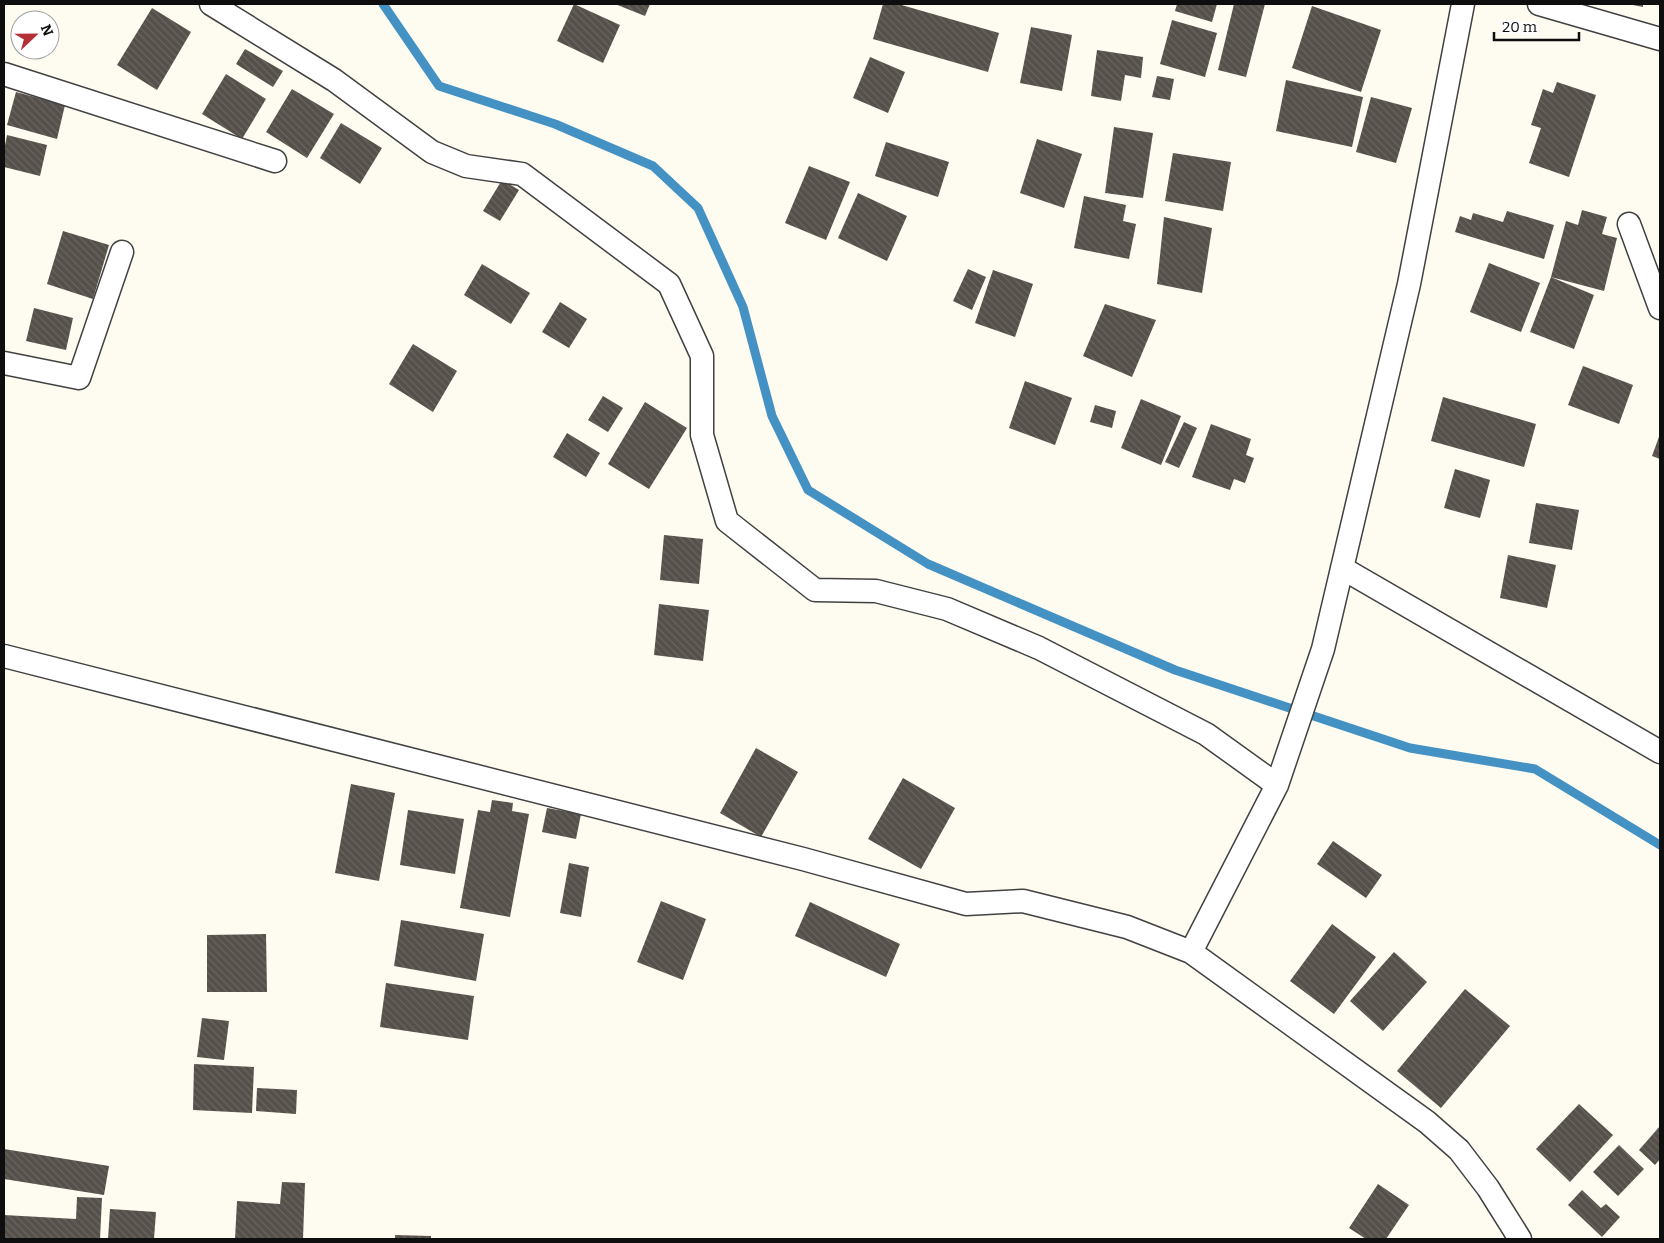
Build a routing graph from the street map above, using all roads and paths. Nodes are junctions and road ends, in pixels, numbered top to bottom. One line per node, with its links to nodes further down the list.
1 (211, 4): 14 (street)
2 (1463, 4): 11 (street)
3 (1539, 4): 4 (street)
4 (1660, 39)
5 (4, 74): 6 (street)
6 (275, 162)
7 (1629, 224): 9 (street)
8 (122, 252): 10 (street)
9 (1660, 308)
10 (4, 363)
11 (1342, 568): 13 (street); 14 (street)
12 (4, 656): 15 (street)
13 (1660, 752)
14 (1278, 785): 15 (street)
15 (1191, 952): 16 (street)
16 (1520, 1239)

